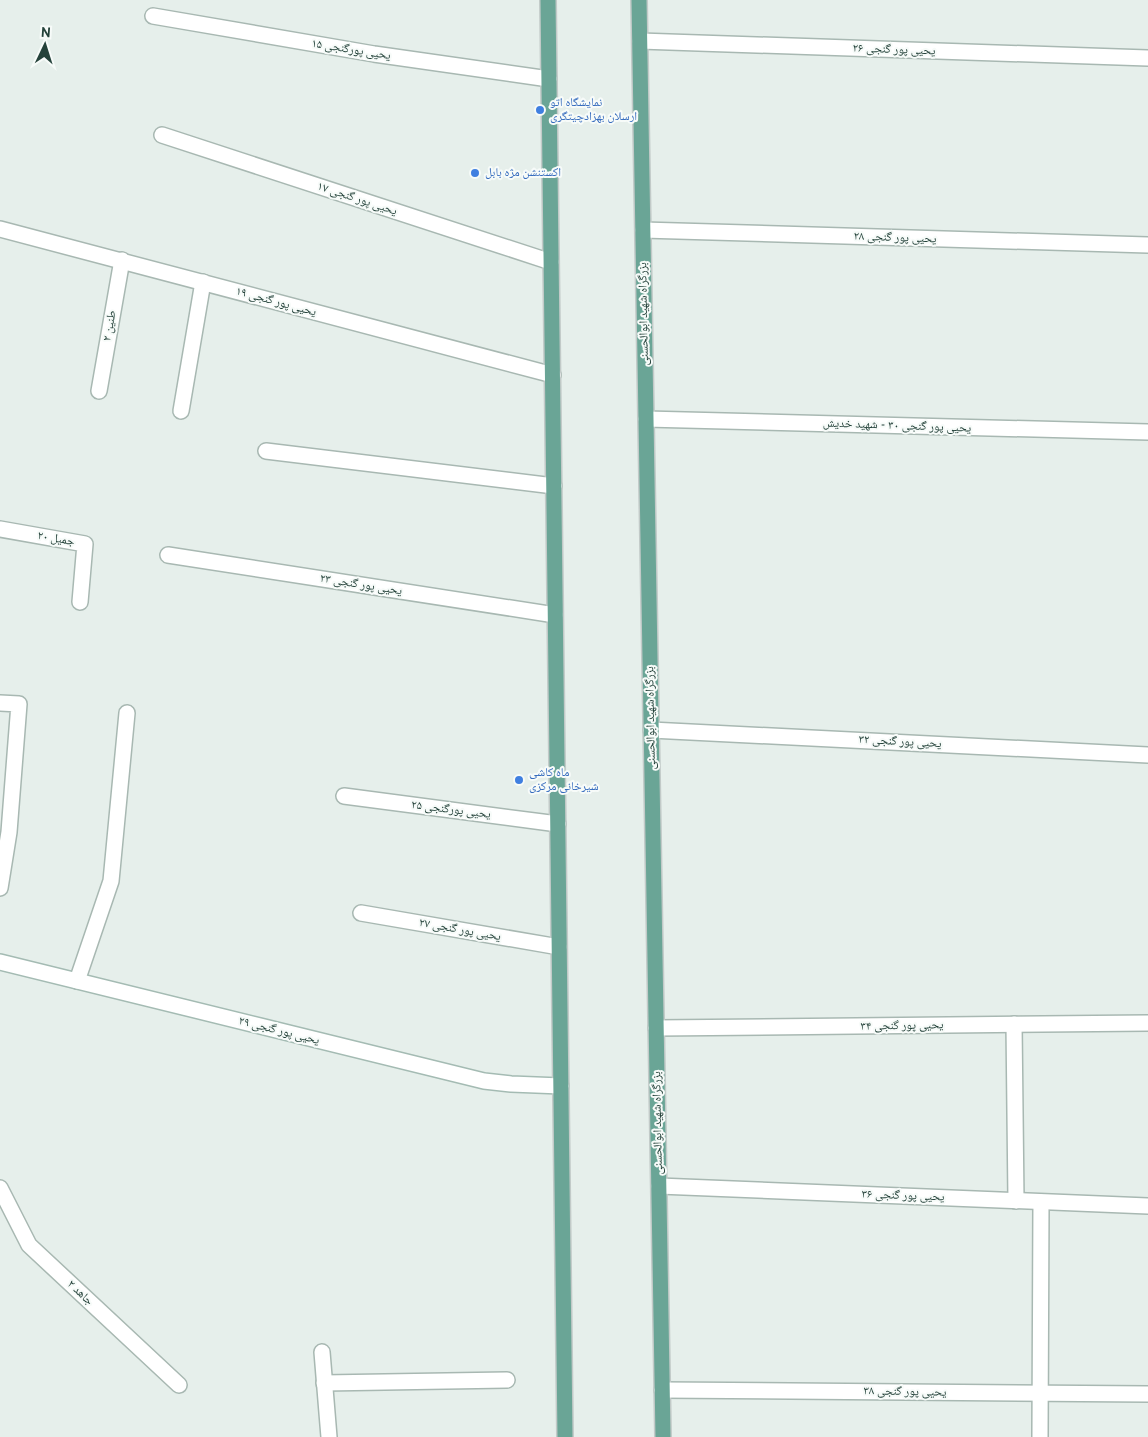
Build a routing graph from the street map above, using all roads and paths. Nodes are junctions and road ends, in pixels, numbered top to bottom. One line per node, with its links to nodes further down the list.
1 (548, 0): 6 (main road)
2 (639, 0): 4 (main road, بزرگراه شهید ابوالحسنی)
3 (153, 16): 6 (street, یحیی پورگنجی ۱۵)
4 (640, 41): 5 (street, یحیی پور گنجی ۲۶); 9 (main road, بزرگراه شهید ابوالحسنی)
5 (1148, 58)
6 (549, 79): 12 (main road)
7 (162, 135): 12 (street, یحیی پور گنجی ۱۷)
8 (0, 229): 11 (street, یحیی پور گنجی ۱۹)
9 (643, 230): 10 (street, یحیی پور گنجی ۲۸); 17 (main road, بزرگراه شهید ابوالحسنی)
10 (1148, 245)
11 (122, 260): 13 (street, یحیی پور گنجی ۱۹); 15 (street, طنین ۲)
12 (551, 262): 14 (main road)
13 (203, 282): 14 (street, یحیی پور گنجی ۱۹); 16 (street)
14 (553, 375): 20 (main road)
15 (99, 391)
16 (181, 411)
17 (646, 419): 18 (street, یحیی پور گنجی ۳۰ - شهید خدیش); 27 (main road, بزرگراه شهید ابوالحسنی)
18 (1148, 432)
19 (266, 450): 20 (street)
20 (554, 486): 24 (main road)
21 (0, 529): 23 (street, جمیل ۲۰)
22 (168, 555): 24 (street, یحیی پور گنجی ۲۳)
23 (80, 602)
24 (555, 615): 30 (main road)
25 (0, 703): 31 (street)
26 (127, 713): 36 (street)
27 (651, 730): 28 (street, یحیی پور گنجی ۳۲); 39 (main road, بزرگراه شهید ابوالحسنی)
28 (1148, 755)
29 (344, 796): 30 (street, یحیی پورگنجی ۲۵)
30 (558, 824): 34 (main road)
31 (5, 831): 32 (street)
32 (0, 888)
33 (361, 913): 34 (street, یحیی پور گنجی ۲۷)
34 (560, 947): 40 (main road)
35 (0, 962): 36 (street, یحیی پور گنجی ۲۹)
36 (77, 981): 40 (street, یحیی پور گنجی ۲۹)
37 (1148, 1023): 38 (street, یحیی پور گنجی ۳۴)
38 (1014, 1024): 39 (street, یحیی پور گنجی ۳۴); 43 (street)
39 (656, 1028): 41 (main road, بزرگراه شهید ابوالحسنی)
40 (561, 1086): 54 (main road)
41 (659, 1186): 43 (street, یحیی پور گنجی ۳۶); 50 (main road, بزرگراه شهید ابوالحسنی)
42 (0, 1188): 49 (street, جاهد ۲)
43 (1016, 1201): 44 (street, یحیی پور گنجی ۳۶)
44 (1041, 1202): 45 (street, یحیی پور گنجی ۳۶); 51 (street)
45 (1148, 1206)
46 (322, 1352): 48 (street)
47 (507, 1380): 48 (street)
48 (324, 1382): 53 (street)
49 (179, 1386)
50 (662, 1390): 51 (street, یحیی پور گنجی ۳۸); 55 (main road, بزرگراه شهید ابوالحسنی)
51 (1041, 1393): 52 (street, یحیی پور گنجی ۳۸); 56 (street)
52 (1148, 1394)
53 (329, 1437)
54 (565, 1437)
55 (663, 1437)
56 (1040, 1437)

